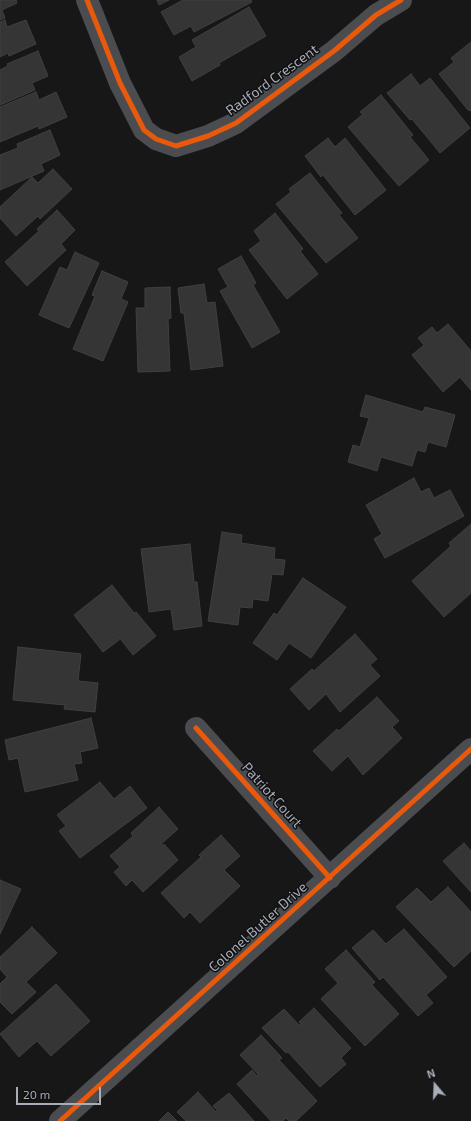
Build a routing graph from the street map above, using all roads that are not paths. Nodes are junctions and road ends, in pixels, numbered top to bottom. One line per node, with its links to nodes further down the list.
1 (87, 0): 2 (street, Radford Crescent)
2 (401, 0)
3 (196, 728): 5 (street, Patriot Court)
4 (471, 749): 5 (street, Colonel Butler Drive)
5 (330, 878): 6 (street, Colonel Butler Drive)
6 (60, 1121)

